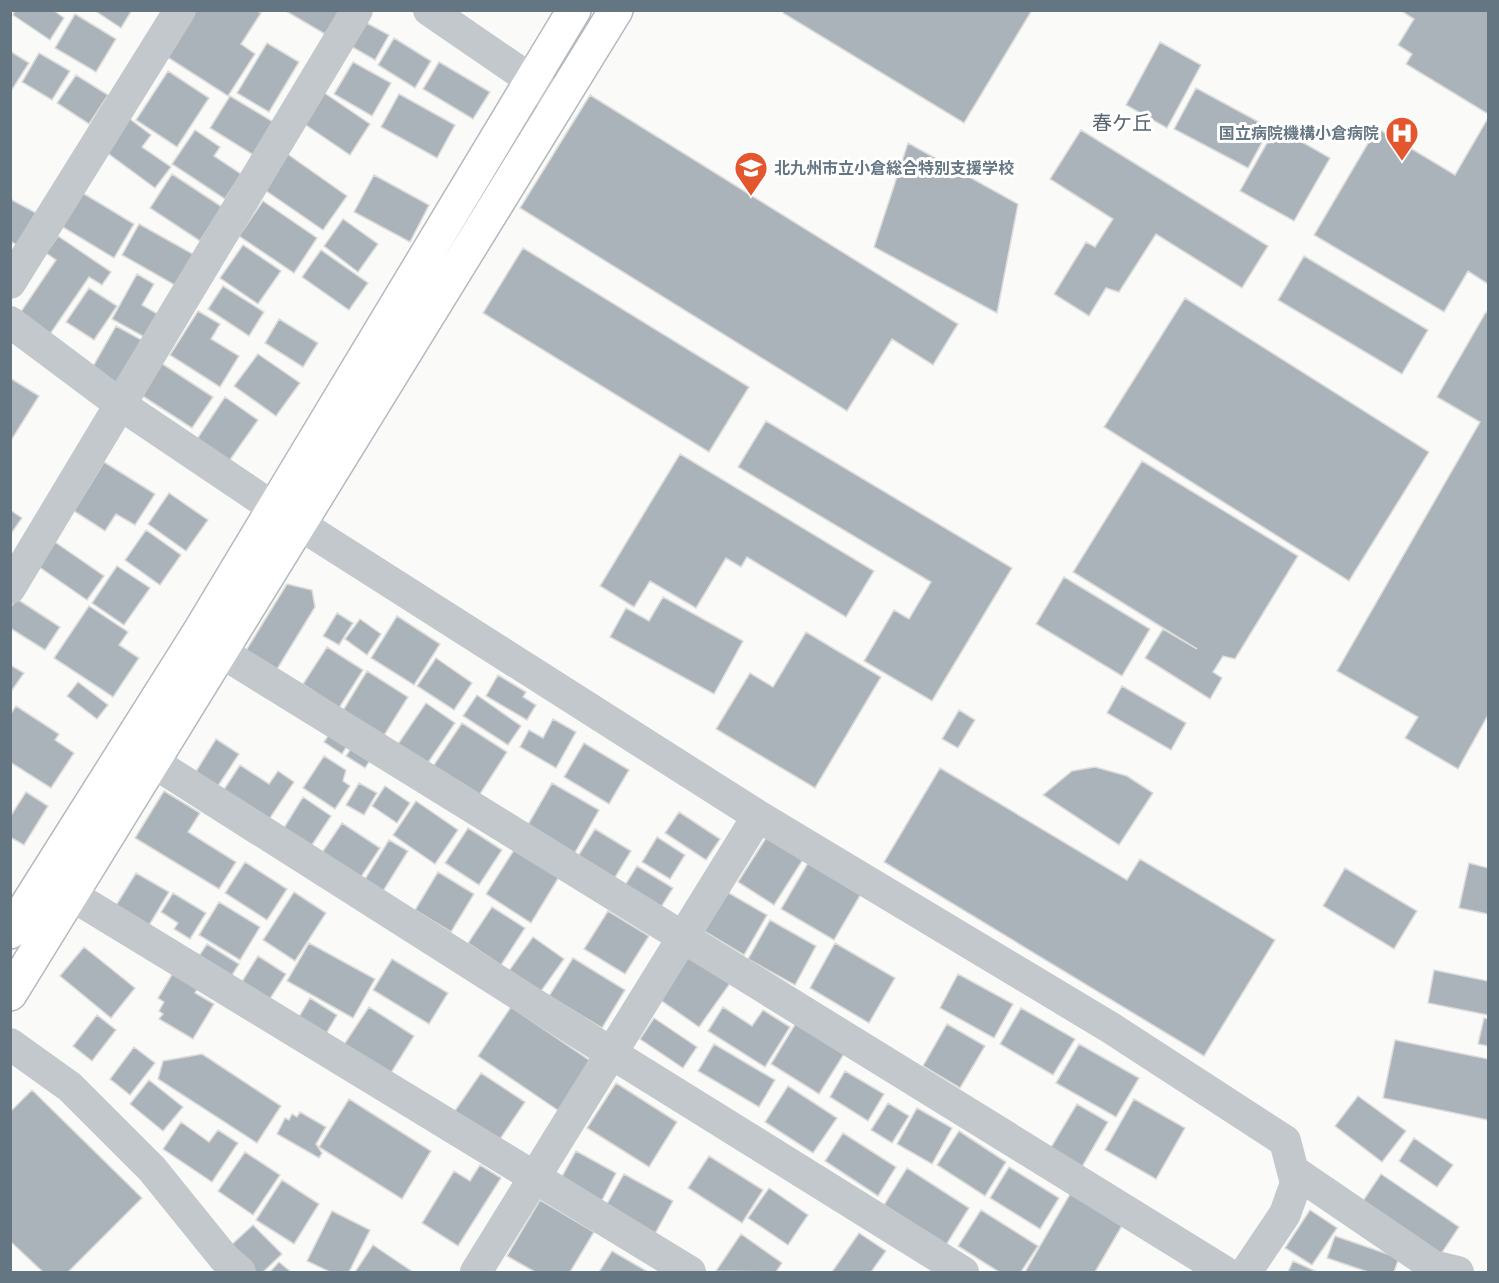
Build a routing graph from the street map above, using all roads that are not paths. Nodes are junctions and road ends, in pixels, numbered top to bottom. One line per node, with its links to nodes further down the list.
1 (180, 10): 8 (street)
2 (357, 10): 10 (street)
3 (429, 10): 6 (street)
4 (574, 10): 6 (street)
5 (616, 10): 7 (street)
6 (531, 80): 7 (street); 11 (street)
7 (559, 103): 11 (street)
8 (10, 284)
9 (10, 322): 10 (street)
10 (121, 405): 11 (street); 12 (street)
11 (287, 516): 13 (street); 14 (street); 15 (street)
12 (10, 588)
13 (221, 652): 14 (street); 18 (street)
14 (141, 754): 16 (street); 17 (street); 21 (street)
15 (758, 816): 18 (street); 22 (street)
16 (73, 896): 19 (street); 23 (street)
17 (10, 932)
18 (682, 939): 21 (street); 28 (street)
19 (10, 994)
20 (10, 1044): 24 (street)
21 (611, 1053): 23 (street); 27 (street)
22 (1295, 1172): 29 (street); 30 (street)
23 (535, 1178): 25 (street); 26 (street)
24 (240, 1272)
25 (476, 1272)
26 (690, 1272)
27 (963, 1272)
28 (1225, 1272)
29 (1246, 1272)
30 (1458, 1272)

